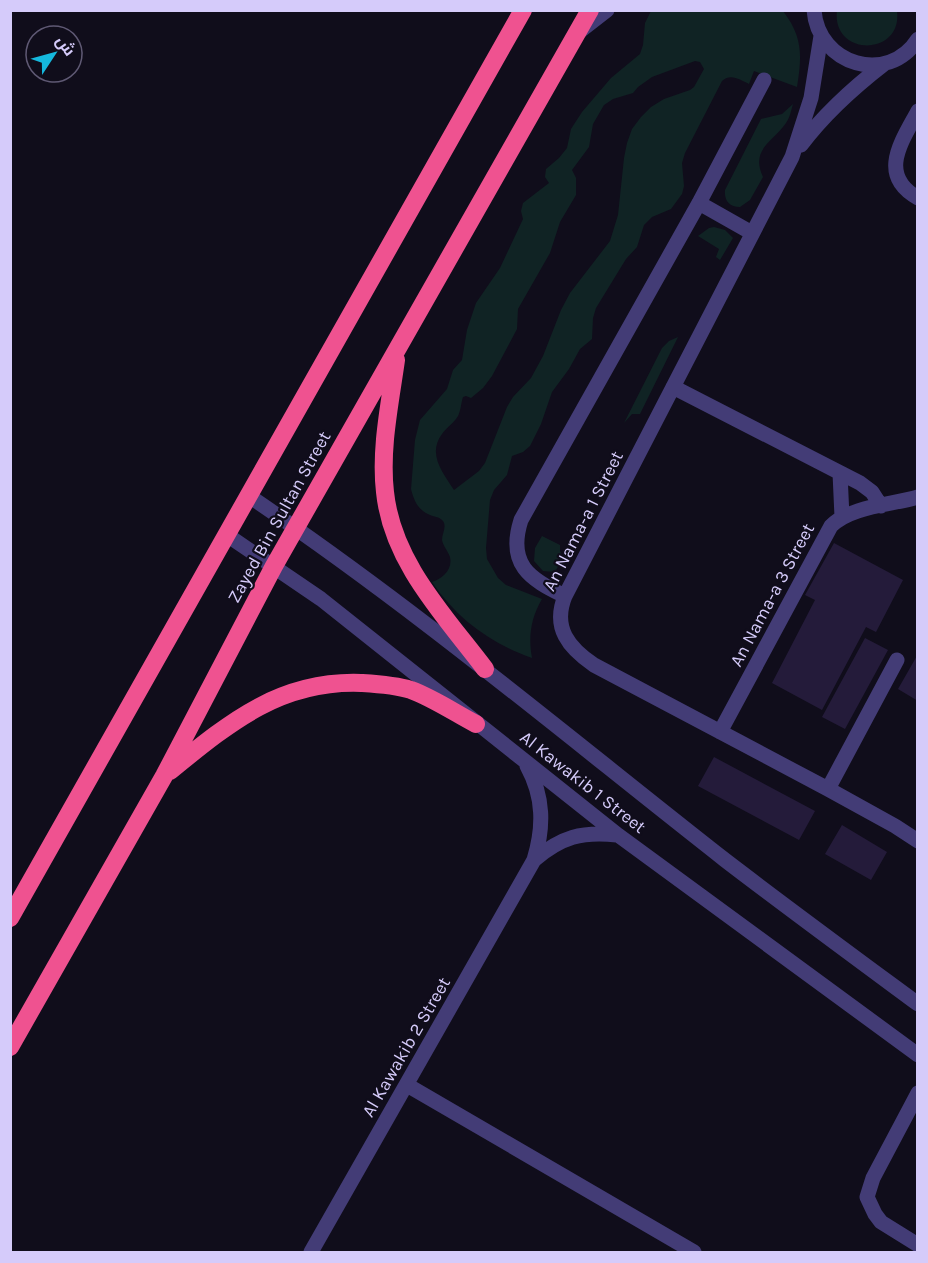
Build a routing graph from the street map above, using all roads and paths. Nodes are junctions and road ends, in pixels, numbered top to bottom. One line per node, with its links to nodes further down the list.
1 (523, 10): 18 (highway, Zayed Bin Sultan Street)
2 (590, 10): 5 (highway, Zayed Bin Sultan Street)
3 (607, 10): 5 (street)
4 (814, 11): 6 (street)
5 (578, 33): 15 (highway, Zayed Bin Sultan Street)
6 (821, 36): 8 (street); 11 (street, An Nama-a 1 Street)
7 (918, 39): 8 (street, An Nama-a 1 Street)
8 (885, 63): 11 (street, An Nama-a 1 Street)
9 (764, 80): 13 (street)
10 (918, 111): 12 (street)
11 (792, 157): 14 (street, An Nama-a 1 Street)
12 (918, 198)
13 (699, 203): 14 (street); 25 (street)
14 (752, 233): 16 (street, An Nama-a 1 Street)
15 (397, 352): 22 (highway, Zayed Bin Sultan Street); 27 (highway)
16 (673, 387): 17 (street); 25 (street, An Nama-a 1 Street)
17 (840, 473): 20 (street); 21 (street)
18 (249, 496): 22 (street, Al Kawakib 1 Street); 23 (highway, Zayed Bin Sultan Street)
19 (918, 497): 20 (street, An Nama-a 3 Street)
20 (880, 506): 21 (street, An Nama-a 3 Street)
21 (842, 517): 29 (street, An Nama-a 3 Street)
22 (296, 528): 24 (highway, Zayed Bin Sultan Street); 27 (street, Al Kawakib 1 Street)
23 (227, 535): 24 (street, Al Kawakib 1 Street); 36 (highway, Zayed Bin Sultan Street)
24 (274, 566): 28 (street, Al Kawakib 1 Street); 31 (highway, Zayed Bin Sultan Street)
25 (565, 596): 29 (street, An Nama-a 1 Street)
26 (897, 660): 32 (street)
27 (485, 669): 37 (street, Al Kawakib 1 Street)
28 (476, 724): 30 (street, Al Kawakib 1 Street); 31 (highway)
29 (720, 732): 32 (street, An Nama-a 1 Street)
30 (524, 760): 33 (street, Al Kawakib 1 Street); 35 (street, Al Kawakib 2 Street)
31 (164, 776): 38 (highway, Zayed Bin Sultan Street)
32 (828, 789): 34 (street, An Nama-a 1 Street)
33 (618, 835): 35 (street, Al Kawakib 2 Street); 39 (street, Al Kawakib 1 Street)
34 (918, 841)
35 (534, 860): 40 (street, Al Kawakib 2 Street)
36 (10, 918)
37 (918, 1004)
38 (10, 1047)
39 (918, 1055)
40 (407, 1085): 43 (street, Al Kawakib 2 Street); 44 (street)
41 (918, 1093): 42 (street)
42 (918, 1245)
43 (311, 1252)
44 (694, 1252)

